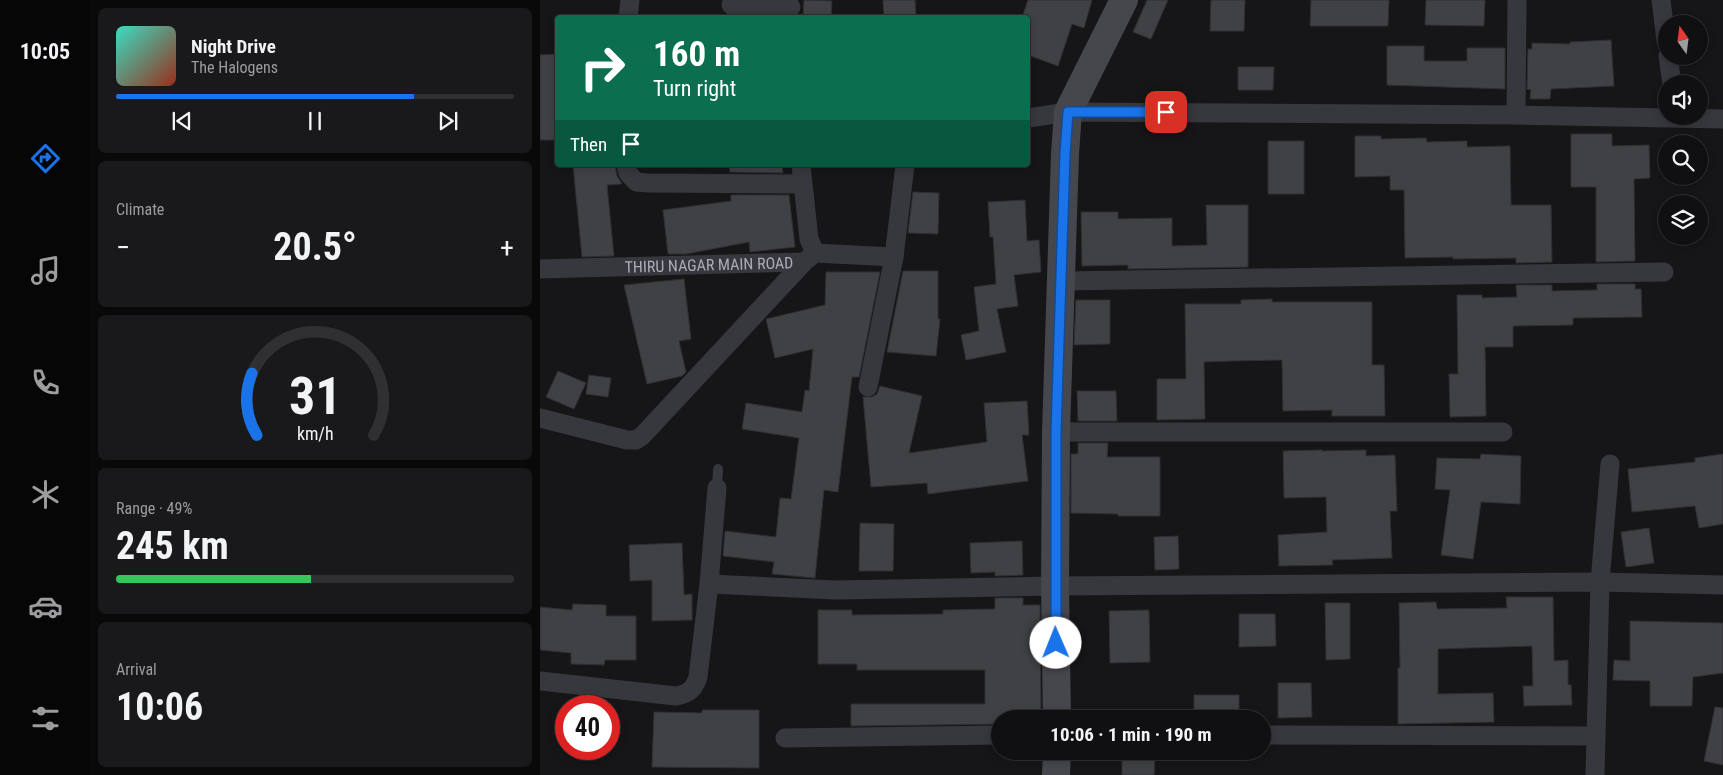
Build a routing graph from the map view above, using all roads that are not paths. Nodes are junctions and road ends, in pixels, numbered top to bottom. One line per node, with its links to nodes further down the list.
1 (630, 0): 7 (street)
2 (1124, 0): 9 (street)
3 (1516, 0): 10 (street)
4 (1661, 0): 8 (street)
5 (730, 5): 6 (street)
6 (791, 8)
7 (628, 15)
8 (1663, 15)
9 (1068, 112): 10 (street); 12 (street); 23 (street)
10 (1516, 115): 11 (street)
11 (1658, 117)
12 (1030, 118)
13 (1708, 118): 14 (street)
14 (1723, 118)
15 (801, 167): 18 (street, THIRU NAGAR MAIN ROAD)
16 (905, 167): 20 (street)
17 (627, 169): 18 (street)
18 (802, 184): 19 (street, THIRU NAGAR MAIN ROAD)
19 (810, 257): 20 (street); 21 (street, THIRU NAGAR MAIN ROAD); 25 (street)
20 (894, 257): 24 (street)
21 (540, 269)
22 (1664, 272): 23 (street)
23 (1062, 281): 26 (street)
24 (868, 387)
25 (540, 418)
26 (1056, 432): 27 (street); 34 (street)
27 (1503, 432)
28 (1610, 464): 31 (street)
29 (718, 469): 30 (lane)
30 (717, 488): 32 (street)
31 (1600, 582): 33 (street); 34 (street); 39 (street)
32 (709, 584): 34 (street); 35 (street)
33 (1723, 585)
34 (1055, 586): 36 (street)
35 (540, 680)
36 (1057, 710)
37 (991, 735): 40 (street)
38 (1271, 735): 39 (street)
39 (1596, 736): 43 (street)
40 (785, 738)
41 (1057, 760): 42 (street)
42 (1056, 775)
43 (1595, 775)

